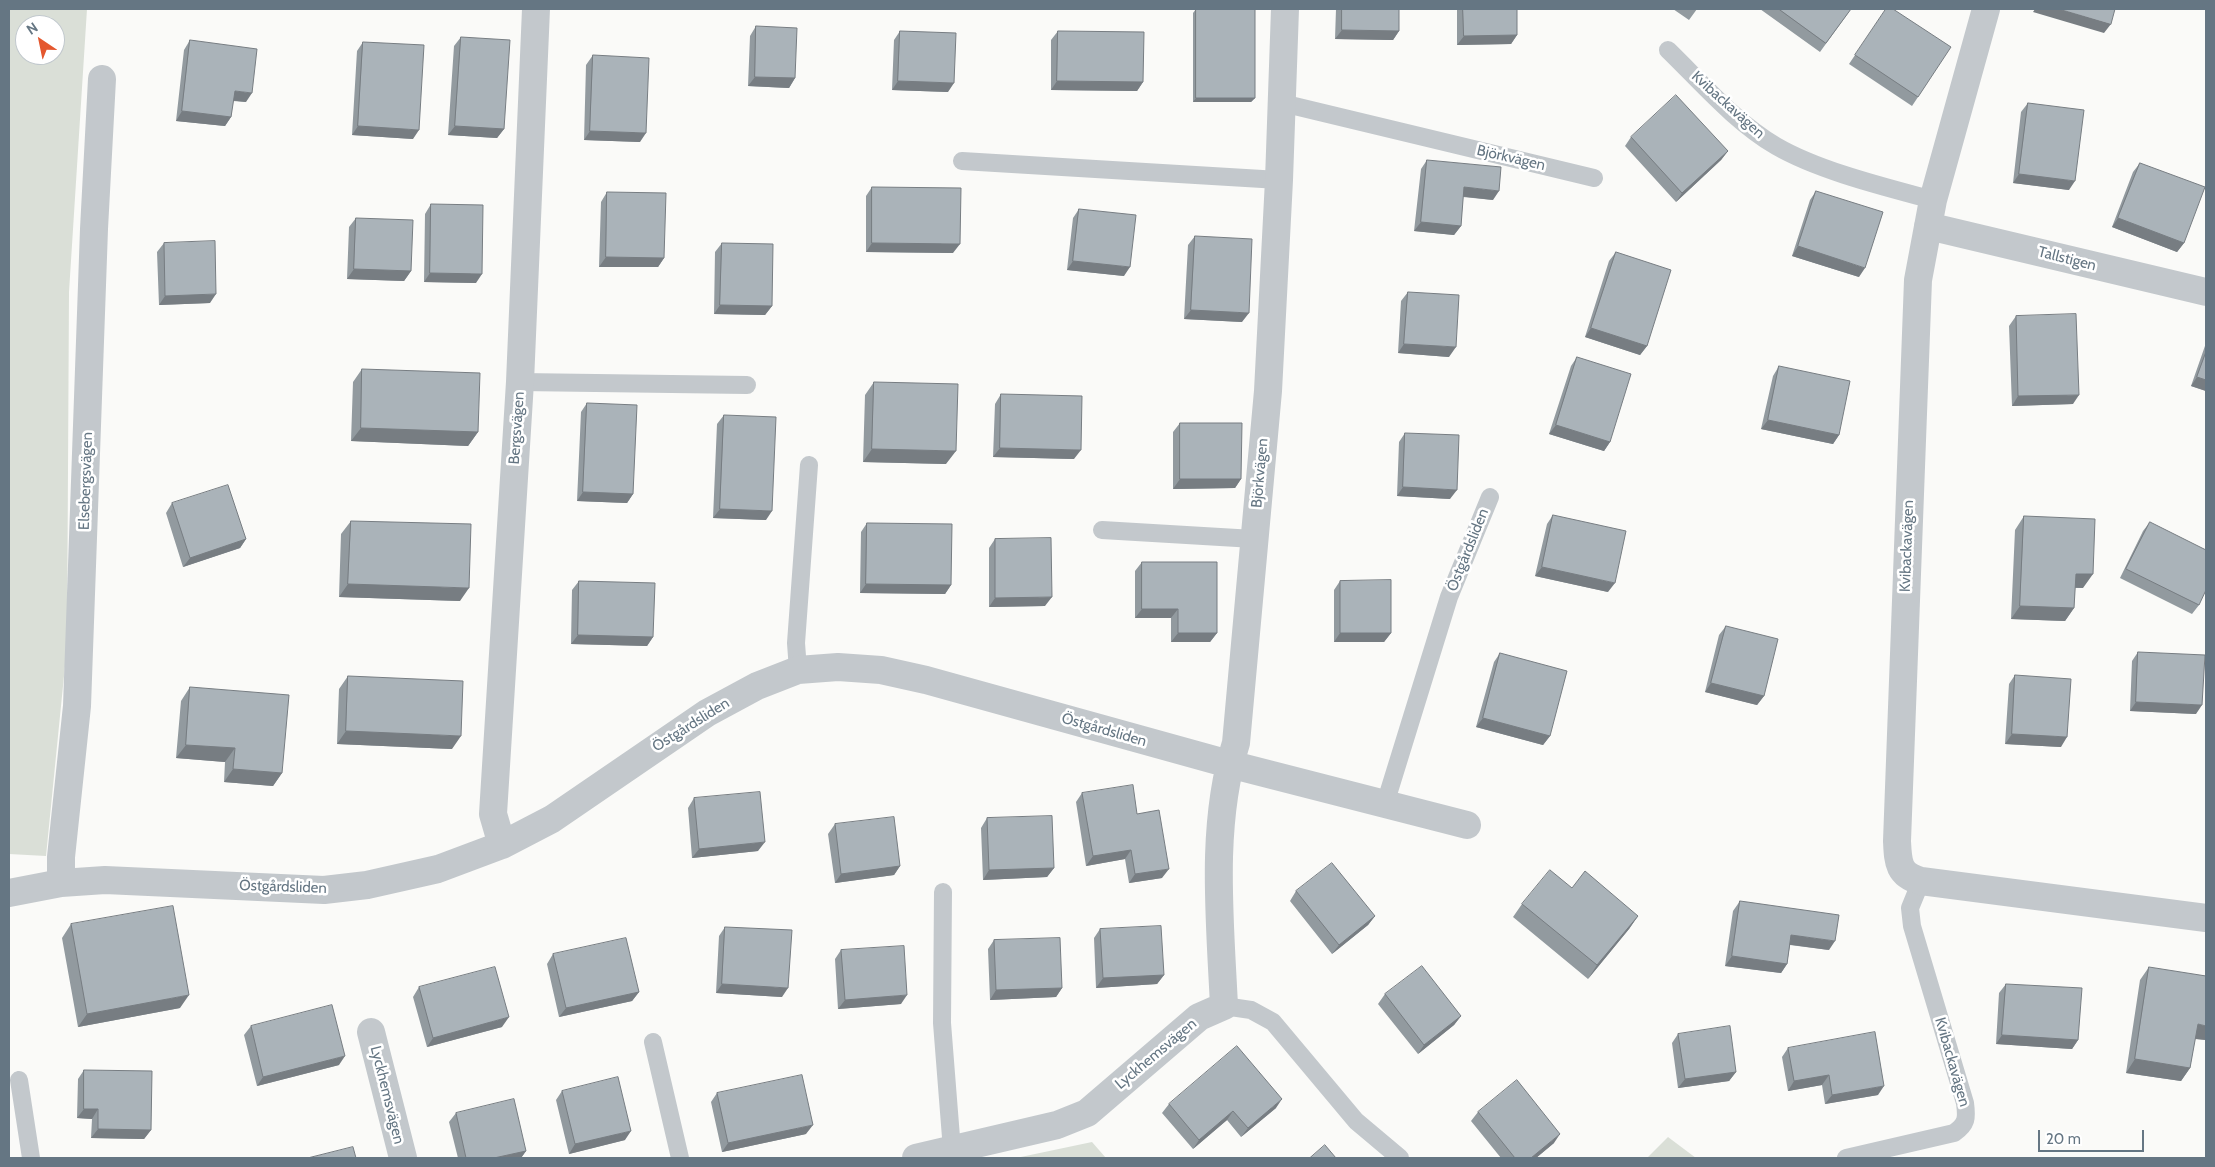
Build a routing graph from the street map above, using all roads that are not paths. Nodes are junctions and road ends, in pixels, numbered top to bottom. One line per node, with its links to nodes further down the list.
1 (536, 9): 12 (street, Bergsvägen)
2 (1285, 9): 6 (street, Björkvägen)
3 (1986, 9): 10 (street, Kvibackavägen)
4 (1668, 50): 10 (lane, Kvibackavägen)
5 (102, 79): 24 (street, Elsebergsvägen)
6 (1282, 103): 8 (lane, Björkvägen); 9 (street, Björkvägen)
7 (962, 161): 9 (lane)
8 (1594, 178)
9 (1279, 180): 17 (street, Björkvägen)
10 (1931, 213): 11 (street, Tallstigen); 23 (street, Kvibackavägen)
11 (2206, 292)
12 (520, 382): 13 (lane); 22 (street, Bergsvägen)
13 (747, 385)
14 (809, 465): 18 (lane)
15 (1490, 497): 20 (lane, Östgårdsliden)
16 (1102, 530): 17 (lane)
17 (1254, 539): 19 (street, Björkvägen)
18 (798, 670): 19 (street, Östgårdsliden); 22 (street, Östgårdsliden)
19 (1229, 764): 20 (street, Östgårdsliden); 28 (street)
20 (1385, 804): 21 (street, Östgårdsliden)
21 (1467, 825)
22 (502, 846): 24 (street, Östgårdsliden)
23 (1921, 881): 27 (street, Kvibackavägen); 38 (lane, Kvibackavägen)
24 (61, 883): 26 (street, Östgårdsliden)
25 (944, 892): 32 (lane)
26 (9, 893)
27 (2206, 918)
28 (1224, 1006): 32 (street, Lyckhemsvägen); 37 (lane)
29 (371, 1032): 34 (street, Lyckhemsvägen)
30 (653, 1042): 35 (lane)
31 (18, 1080): 33 (lane)
32 (952, 1150): 36 (street, Lyckhemsvägen)
33 (31, 1158)
34 (403, 1158)
35 (680, 1158)
36 (916, 1158)
37 (1400, 1158)
38 (1846, 1158)

